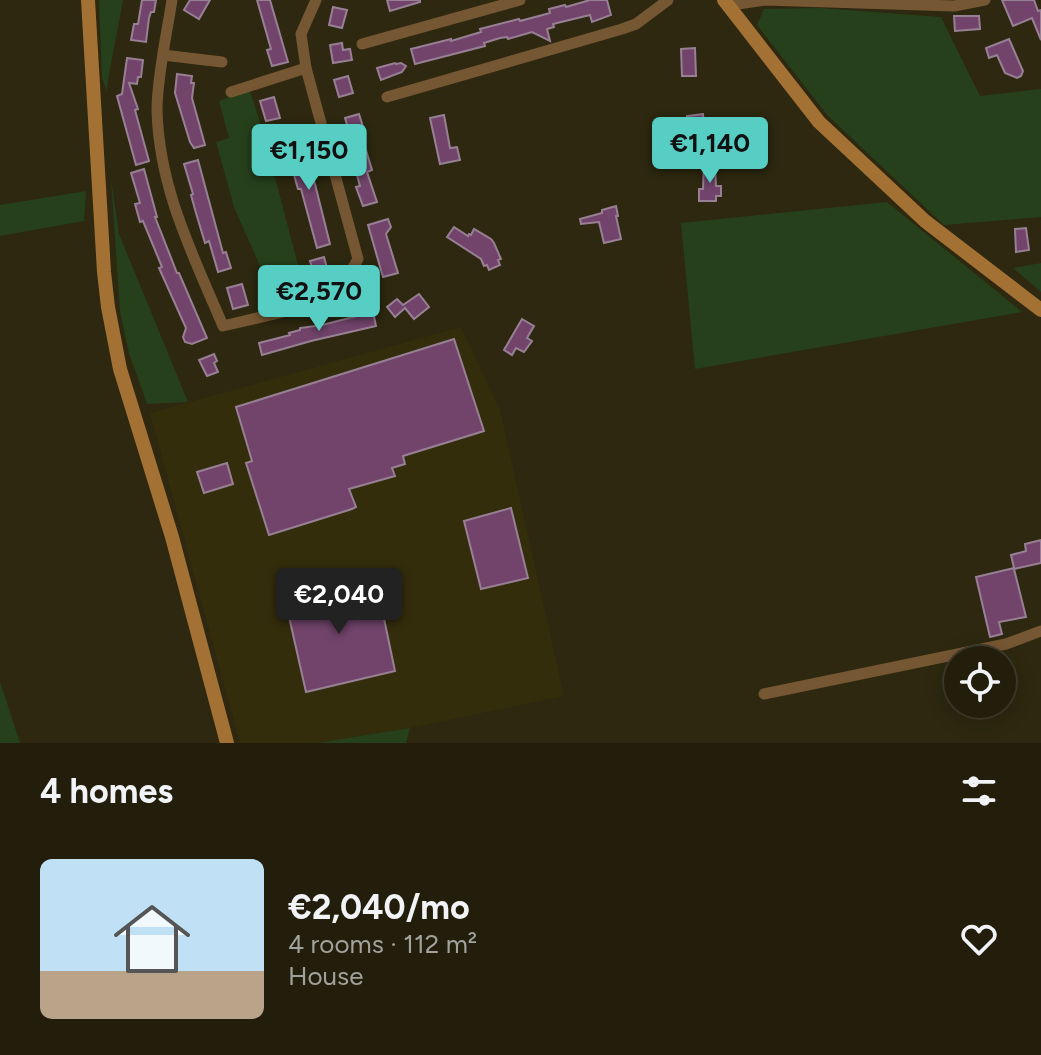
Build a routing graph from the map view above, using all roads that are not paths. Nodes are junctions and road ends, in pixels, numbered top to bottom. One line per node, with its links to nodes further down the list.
1 (88, 0): 19 (main road)
2 (172, 0): 11 (street)
3 (316, 0): 13 (street)
4 (473, 0): 9 (street)
5 (520, 0): 9 (street)
6 (668, 0): 15 (street)
7 (985, 0): 8 (street)
8 (728, 4): 16 (main road)
9 (479, 12): 10 (street)
10 (362, 44)
11 (163, 55): 12 (street); 13 (street)
12 (222, 62)
13 (306, 68): 14 (street)
14 (231, 92)
15 (387, 97)
16 (1041, 310)
17 (1041, 631): 18 (street)
18 (764, 694)
19 (227, 743)

